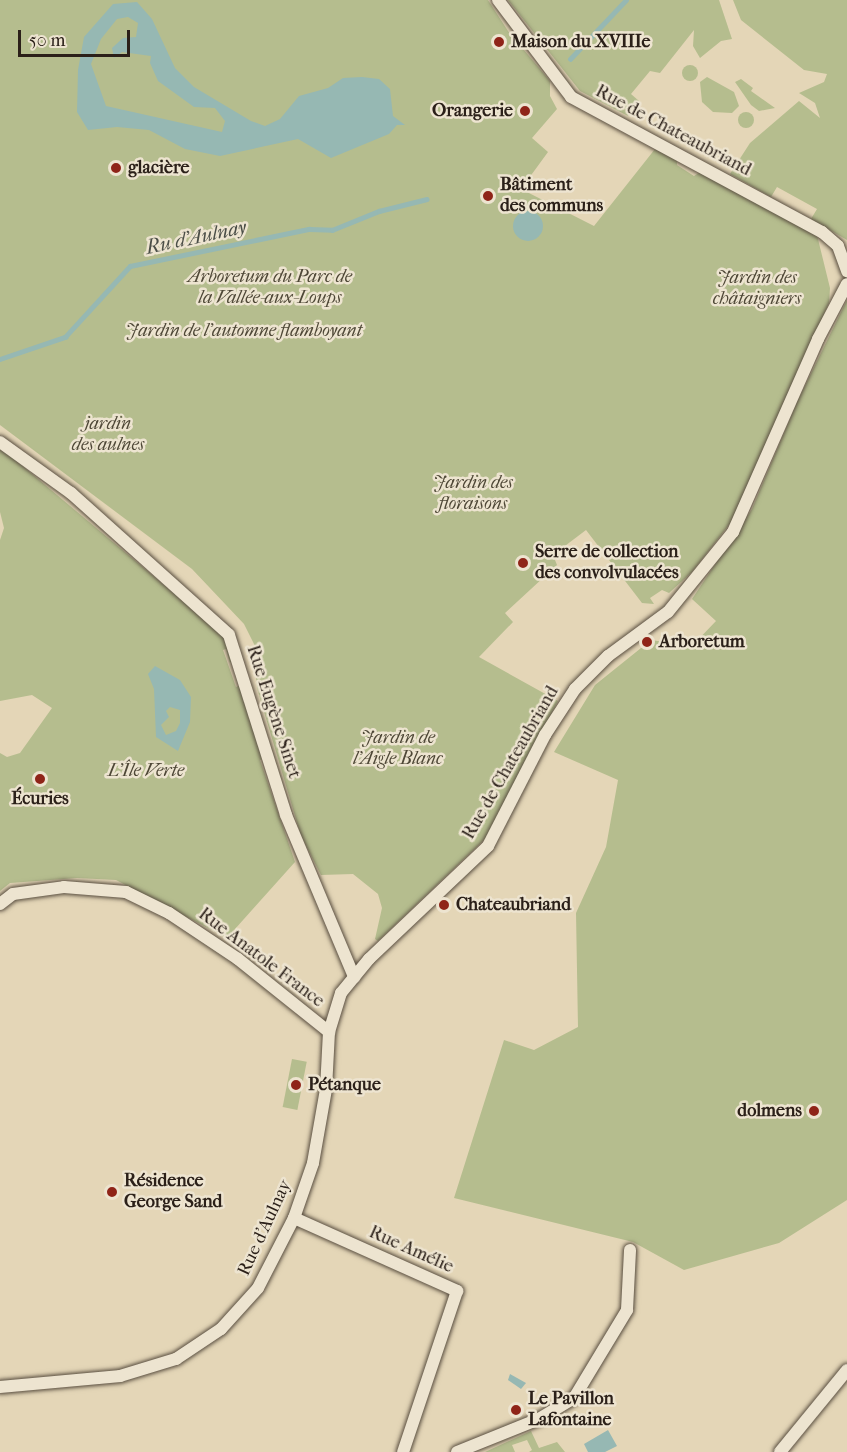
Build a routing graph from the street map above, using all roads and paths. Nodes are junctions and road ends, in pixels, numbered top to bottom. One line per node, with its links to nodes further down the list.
1 (498, 0): 2 (street, Rue de Chateaubriand)
2 (847, 272)
3 (847, 284): 6 (street, Rue de Chateaubriand)
4 (0, 442): 6 (street, Rue Eugène Sinet)
5 (0, 904): 7 (street, Rue Anatole France)
6 (354, 977): 7 (street, Rue d'Aulnay)
7 (329, 1032): 8 (street, Rue d'Aulnay)
8 (294, 1218): 11 (street, Rue d'Aulnay); 12 (street, Rue Amélie)
9 (630, 1250): 13 (street)
10 (847, 1370): 14 (street)
11 (0, 1387)
12 (403, 1452)
13 (458, 1452)
14 (780, 1452)

